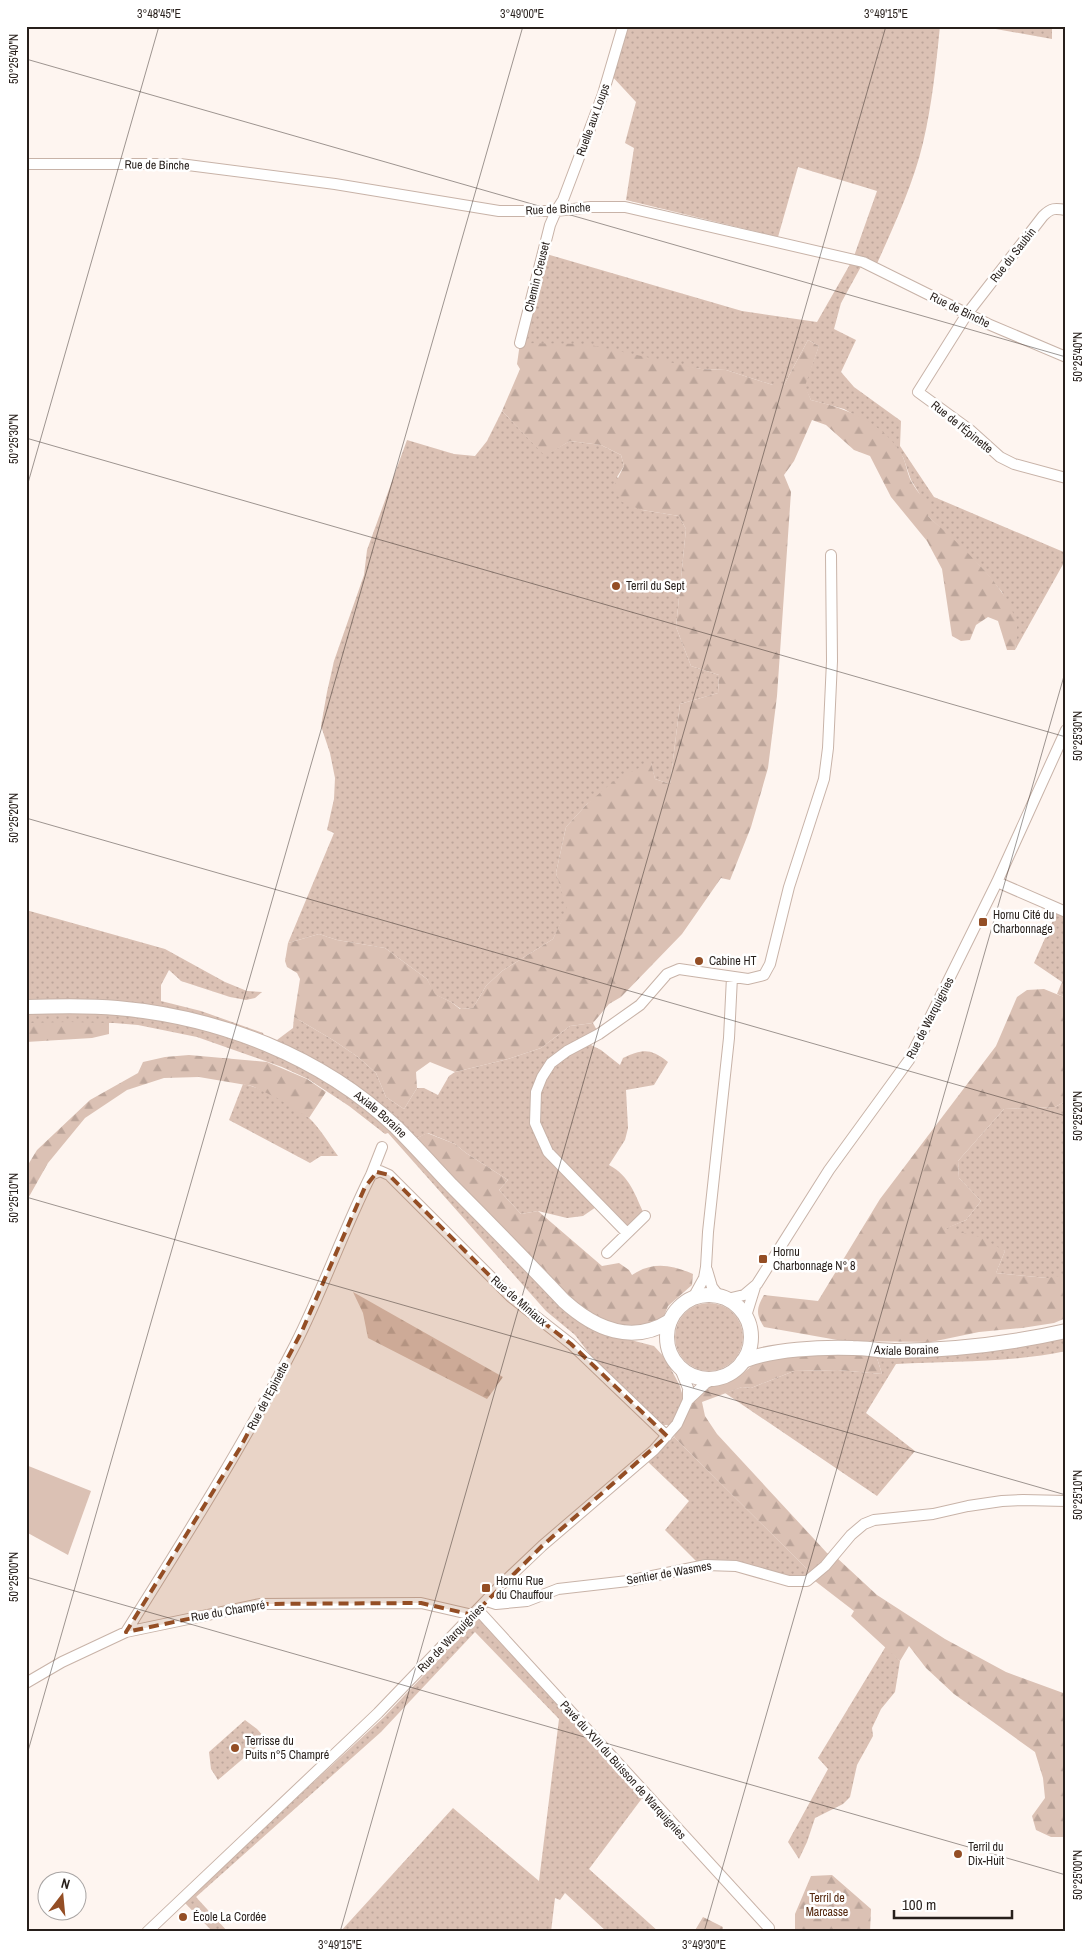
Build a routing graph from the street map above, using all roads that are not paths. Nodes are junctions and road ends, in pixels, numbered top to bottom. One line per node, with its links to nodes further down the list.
1 (623, 26): 4 (street, Ruelle aux Loups)
2 (26, 164): 4 (street, Rue de Binche)
3 (1066, 210): 5 (street, Rue du Saubin)
4 (556, 211): 5 (street, Rue de Binche); 6 (street, Chemin Creuset)
5 (967, 314): 7 (street, Rue de Binche); 8 (street, Rue de l'Épinette)
6 (520, 343)
7 (1066, 358)
8 (1066, 478)
9 (832, 555): 13 (street)
10 (1066, 730): 11 (street, Rue de Warquignies)
11 (997, 882): 12 (street); 21 (street, Rue de Warquignies)
12 (1063, 912)
13 (732, 977): 18 (street); 20 (street)
14 (26, 1007): 27 (main road, Axiale Boraine)
15 (382, 1146): 16 (street, Rue de l'Epinette)
16 (371, 1175): 35 (street, Rue de Miniaux); 39 (street, Rue de l'Epinette)
17 (645, 1216): 18 (street)
18 (627, 1233): 19 (street)
19 (607, 1252)
20 (706, 1267): 22 (street); 23 (street)
21 (757, 1284): 22 (street); 24 (street)
22 (723, 1297): 23 (main road); 24 (main road)
23 (693, 1298): 25 (main road)
24 (746, 1316): 28 (main road)
25 (670, 1321): 27 (main road); 29 (main road)
26 (1066, 1331): 30 (main road, Axiale Boraine)
27 (638, 1334): 29 (main road, Axiale Boraine)
28 (751, 1335): 30 (main road); 31 (main road)
29 (669, 1349): 32 (main road)
30 (780, 1353): 31 (main road, Axiale Boraine)
31 (743, 1361): 33 (main road)
32 (679, 1366): 33 (main road); 34 (street)
33 (718, 1378): 34 (street, Rue de Warquignies)
34 (688, 1400): 35 (street, Rue de Warquignies)
35 (666, 1436): 37 (street, Rue de Warquignies)
36 (1066, 1501): 37 (street, Sentier de Wasmes)
37 (487, 1601): 38 (street, Rue de Warquignies)
38 (475, 1613): 39 (street, Rue du Champré); 41 (street, Pavé du XVII du Buisson de Warquignies); 42 (street, Rue de Warquignies)
39 (126, 1632): 40 (street, Rue du Champré)
40 (26, 1683)
41 (769, 1928)
42 (147, 1932)

